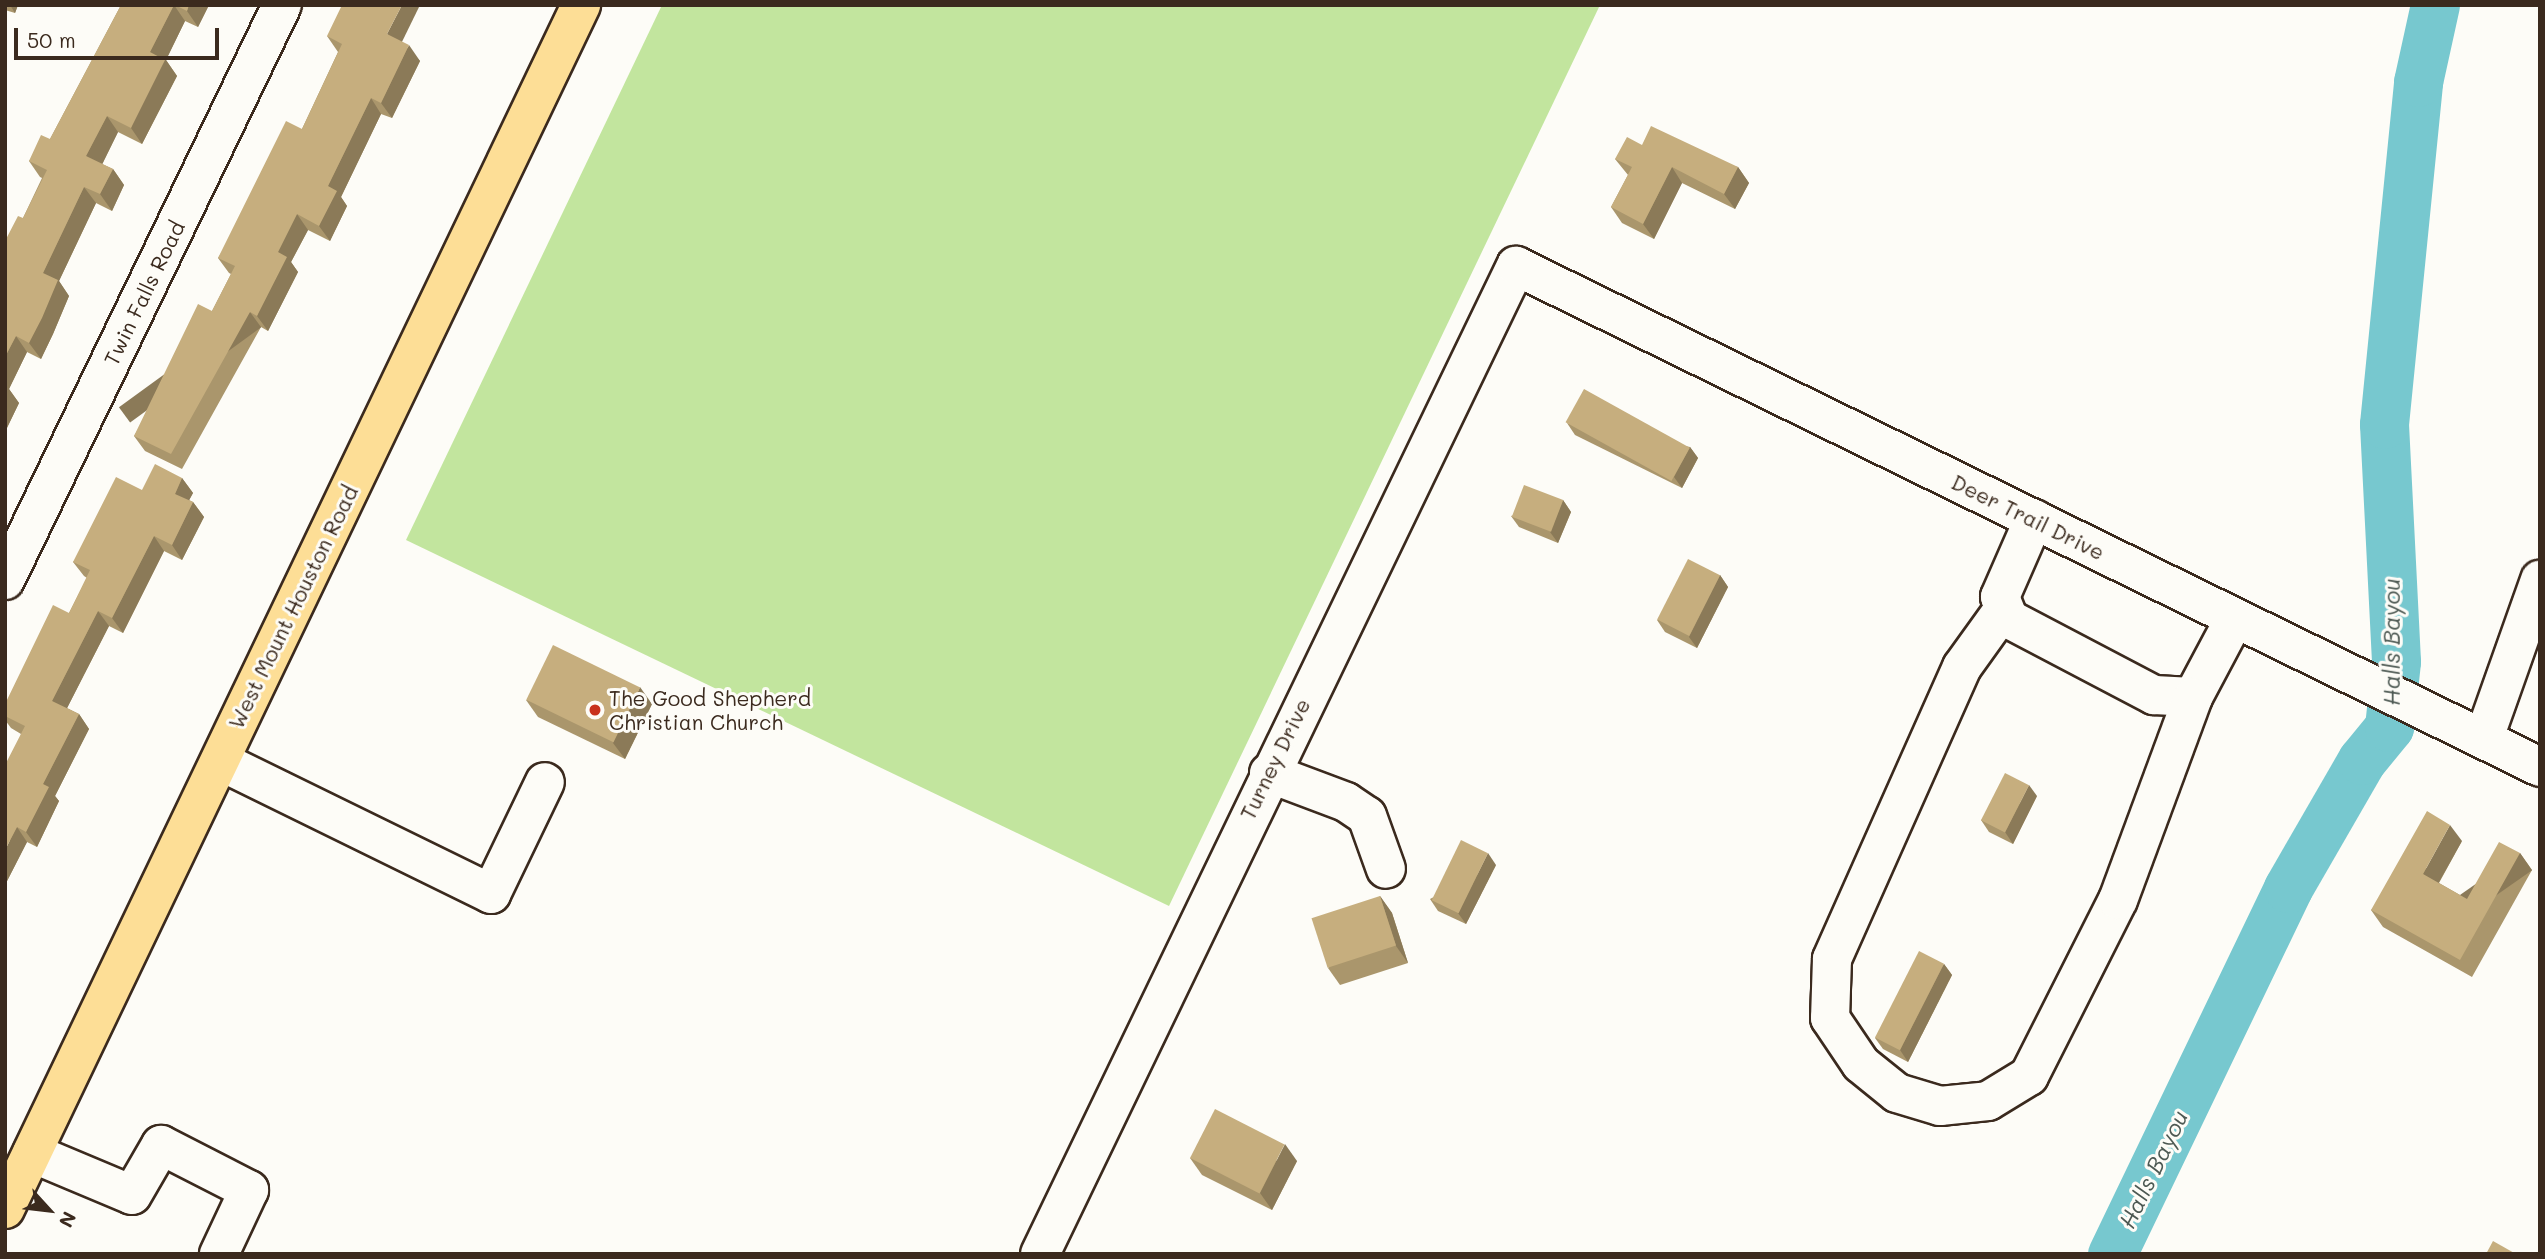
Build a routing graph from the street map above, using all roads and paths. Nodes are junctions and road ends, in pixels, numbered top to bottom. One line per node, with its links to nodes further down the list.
1 (282, 5): 5 (street, Twin Falls Road)
2 (581, 5): 11 (main road, West Mount Houston Road)
3 (1516, 266): 4 (street, Deer Trail Drive); 13 (street, Turney Drive)
4 (2034, 519): 7 (street); 8 (street, Deer Trail Drive)
5 (5, 580)
6 (2540, 580): 10 (street)
7 (2003, 610): 9 (street); 9 (street)
8 (2235, 618): 9 (street); 10 (street, Deer Trail Drive)
9 (2193, 697)
10 (2484, 738): 12 (street, Deer Trail Drive)
11 (220, 761): 14 (street); 16 (main road, West Mount Houston Road)
12 (2540, 767)
13 (1269, 773): 15 (street); 19 (street, Turney Drive)
14 (545, 782)
15 (1386, 869)
16 (32, 1153): 17 (main road, West Mount Houston Road); 18 (street)
17 (5, 1209)
18 (219, 1254)
19 (1040, 1254)

